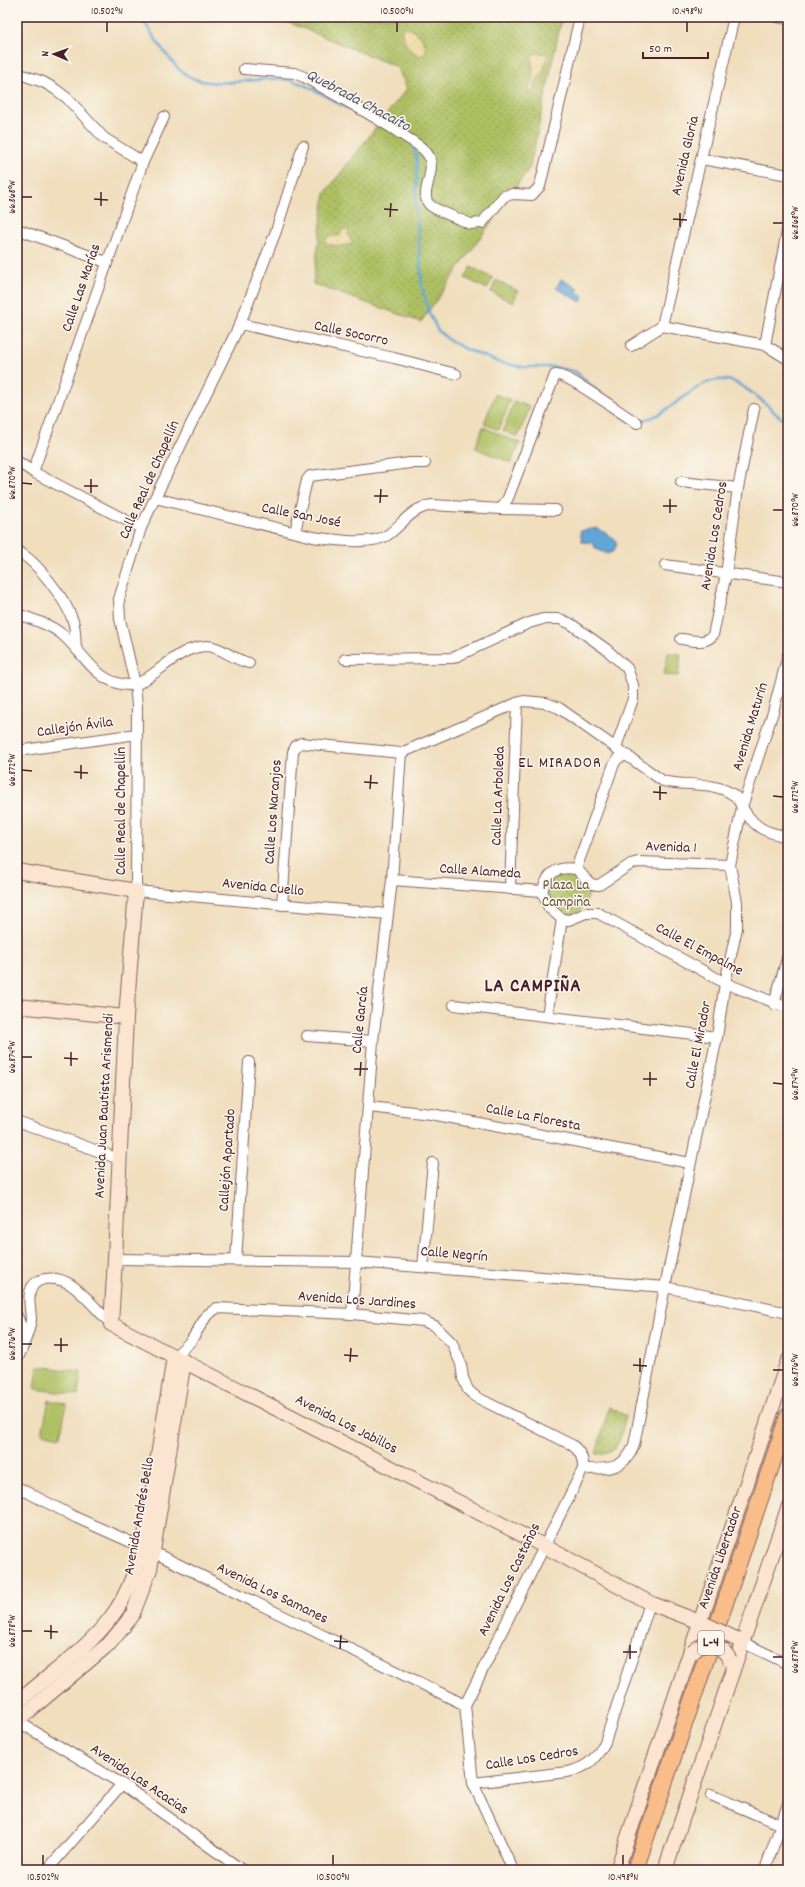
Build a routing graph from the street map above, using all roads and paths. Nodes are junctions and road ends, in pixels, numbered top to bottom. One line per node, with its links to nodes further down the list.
1 (580, 17): 5 (street)
2 (734, 17): 9 (street, Avenida Gloria)
3 (777, 17): 4 (street)
4 (788, 20)
5 (244, 69)
6 (17, 73): 10 (street)
7 (164, 117): 10 (street, Calle Las Marías)
8 (303, 146): 15 (street, Calle Real de Chapellín)
9 (702, 159): 11 (street); 16 (street, Avenida Gloria)
10 (142, 162): 14 (street, Calle Las Marías)
11 (788, 175)
12 (788, 226): 17 (street)
13 (17, 229): 14 (street)
14 (106, 262): 25 (street, Calle Las Marías)
15 (240, 324): 20 (street, Calle Socorro); 28 (street, Calle Real de Chapellín)
16 (662, 326): 17 (street); 18 (street)
17 (765, 345): 19 (street)
18 (631, 346)
19 (788, 359)
20 (456, 374)
21 (754, 408): 27 (street, Avenida Los Cedros)
22 (637, 423): 29 (street)
23 (17, 461): 25 (street)
24 (425, 463): 32 (street)
25 (33, 472): 31 (street)
26 (681, 482): 27 (street)
27 (738, 488): 35 (street, Avenida Los Cedros)
28 (155, 498): 31 (street, Calle Real de Chapellín); 32 (street, Calle San José)
29 (502, 509): 30 (street, Calle San José); 32 (street, Calle San José)
30 (556, 510)
31 (142, 528): 43 (street, Calle Real de Chapellín)
32 (295, 532)
33 (17, 551): 39 (street)
34 (664, 565): 35 (street)
35 (726, 574): 36 (street); 38 (street, Avenida Los Cedros)
36 (788, 582)
37 (17, 614): 39 (street)
38 (681, 638)
39 (76, 649): 43 (street)
40 (788, 655): 50 (street, Avenida Maturín)
41 (345, 659): 46 (street)
42 (249, 663): 43 (street)
43 (135, 684): 45 (street, Calle Real de Chapellín)
44 (517, 703): 46 (street); 48 (street); 56 (street, Calle La Arboleda)
45 (137, 734): 47 (street, Callejón Ávila); 57 (street, Calle Real de Chapellín)
46 (616, 747): 49 (street)
47 (17, 751)
48 (401, 752): 55 (street, Calle García); 59 (street, Calle Los Naranjos)
49 (627, 755): 50 (street); 53 (street)
50 (742, 807): 51 (street); 52 (street, Calle El Mirador)
51 (788, 837)
52 (730, 865): 53 (street, Avenida 1); 63 (street, Calle El Mirador)
53 (576, 869): 58 (street)
54 (17, 871): 57 (street)
55 (392, 880): 56 (street, Calle Alameda); 60 (street, Calle García)
56 (510, 889): 58 (street, Calle Alameda)
57 (136, 891): 59 (street, Avenida Cuello); 69 (street, Avenida Juan Bautista Arismendi)
58 (542, 891): 61 (street)
59 (282, 905): 60 (street, Avenida Cuello)
60 (387, 914): 72 (street, Calle García)
61 (562, 919): 63 (street, Calle El Empalme); 68 (street)
62 (788, 955): 64 (street)
63 (725, 984): 64 (street, Calle El Empalme); 71 (street, Calle El Mirador)
64 (774, 1004): 67 (street, Calle El Empalme)
65 (454, 1005): 68 (street)
66 (17, 1006): 69 (street)
67 (788, 1008)
68 (547, 1016): 71 (street)
69 (126, 1017): 76 (street, Avenida Juan Bautista Arismendi)
70 (307, 1036): 72 (street)
71 (717, 1037): 77 (street, Calle El Mirador)
72 (373, 1042): 74 (street, Calle García)
73 (250, 1062): 80 (street, Callejón Apartado)
74 (369, 1107): 77 (street, Calle La Floresta); 81 (street, Calle García)
75 (17, 1121): 76 (street)
76 (119, 1159): 79 (street, Avenida Juan Bautista Arismendi)
77 (690, 1162): 83 (street, Calle El Mirador)
78 (433, 1163): 82 (street)
79 (115, 1259): 80 (street, Calle Negrín); 87 (street, Avenida Juan Bautista Arismendi)
80 (236, 1260): 81 (street, Calle Negrín)
81 (356, 1262): 82 (street, Calle Negrín); 85 (street, Calle García)
82 (423, 1267): 83 (street, Calle Negrín)
83 (665, 1287): 84 (street, Calle Negrín); 94 (street, Calle El Mirador)
84 (788, 1313)
85 (352, 1314): 89 (street, Avenida Los Jardines); 94 (street, Avenida Los Jardines)
86 (17, 1316): 88 (street)
87 (110, 1324): 88 (street, Avenida Los Jabillos); 89 (street, Avenida Los Jabillos)
88 (25, 1336): 90 (street)
89 (179, 1359): 97 (street, Avenida Los Jabillos); 98 (street, Avenida Andrés Bello)
90 (17, 1360)
91 (788, 1360): 100 (street, Avenida Libertador / L-4)
92 (788, 1416): 117 (main road, Avenida Libertador / L-4)
93 (788, 1447): 118 (main road, Avenida Libertador / L-4)
94 (583, 1469): 97 (street, Avenida Los Castaños)
95 (17, 1487): 98 (street, Avenida Los Samanes)
96 (788, 1508): 101 (street, L-4)
97 (544, 1546): 99 (street, Avenida Los Jabillos); 106 (street, Avenida Los Castaños)
98 (147, 1549): 105 (street, Avenida Andrés Bello); 106 (street, Avenida Los Samanes); 107 (street, Avenida Andrés Bello)
99 (650, 1603): 100 (street, Avenida Los Jabillos); 108 (street, Calle Los Cedros)
100 (702, 1623): 101 (street, Avenida Los Jabillos, bridge); 102 (street, Avenida Libertador / L-4)
101 (741, 1642): 103 (street); 104 (street, L-4)
102 (690, 1656): 104 (street, L-4, bridge); 116 (street, Avenida Libertador / L-4)
103 (788, 1664)
104 (731, 1667): 119 (street, L-4)
105 (17, 1703)
106 (465, 1705): 108 (street)
107 (17, 1721): 109 (street, Avenida Las Acacias)
108 (473, 1782): 115 (street)
109 (122, 1784): 113 (street); 114 (street, Avenida Las Acacias)
110 (711, 1795): 112 (street)
111 (788, 1804): 112 (street)
112 (784, 1827): 120 (street)
113 (47, 1870)
114 (242, 1870)
115 (513, 1870)
116 (617, 1870)
117 (635, 1870)
118 (646, 1870)
119 (665, 1870)
120 (765, 1870)

